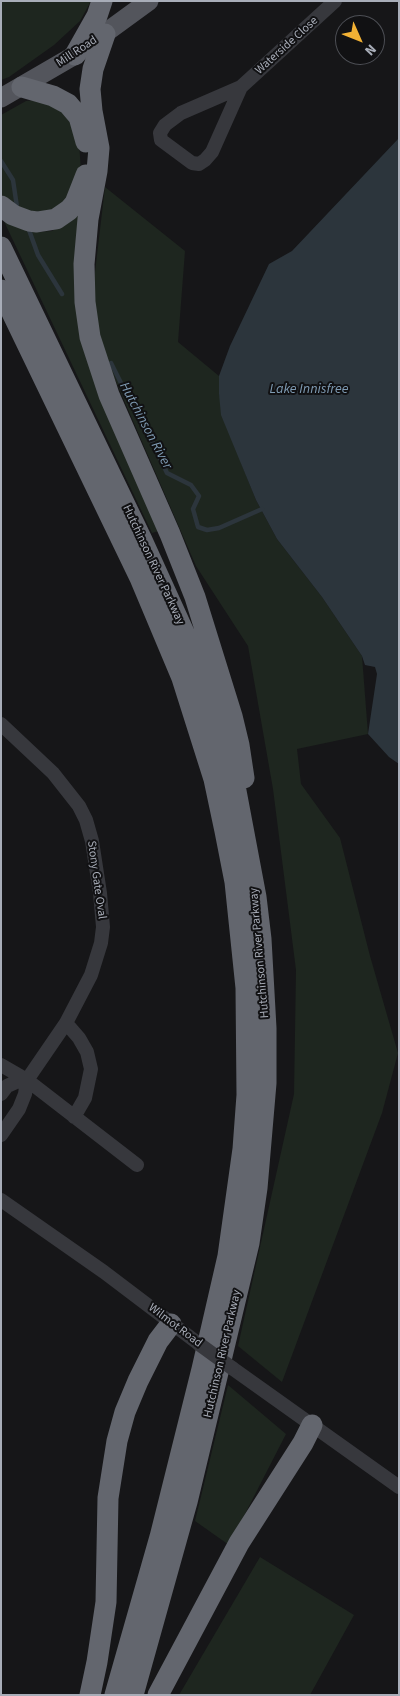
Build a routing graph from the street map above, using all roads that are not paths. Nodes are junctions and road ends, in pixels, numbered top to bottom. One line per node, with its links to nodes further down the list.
1 (102, 1): 5 (highway)
2 (149, 1): 4 (main road, Mill Road)
3 (332, 2): 6 (street, Waterside Close)
4 (105, 34): 5 (main road, Mill Road); 12 (highway)
5 (75, 55): 7 (main road, Mill Road)
6 (242, 87): 6 (street, Waterside Close)
7 (10, 93): 8 (highway)
8 (1, 206)
9 (1, 247): 12 (highway, Hutchinson River Parkway)
10 (1, 290): 25 (highway, Hutchinson River Parkway)
11 (1, 724): 13 (street, Stony Gate Oval)
12 (256, 897): 26 (highway, Hutchinson River Parkway)
13 (66, 1023): 15 (street, Stony Gate Oval); 17 (street)
14 (1, 1065): 15 (street)
15 (27, 1080): 16 (street); 17 (street); 18 (street, Stony Gate Oval)
16 (1, 1094)
17 (74, 1117): 19 (street)
18 (1, 1134)
19 (137, 1165)
20 (1, 1200): 21 (street, Wilmot Road)
21 (172, 1324): 22 (street, Wilmot Road, bridge); 24 (highway)
22 (312, 1425): 23 (street, Wilmot Road); 27 (highway)
23 (399, 1487)
24 (90, 1695)
25 (114, 1695)
26 (133, 1695)
27 (158, 1695)

